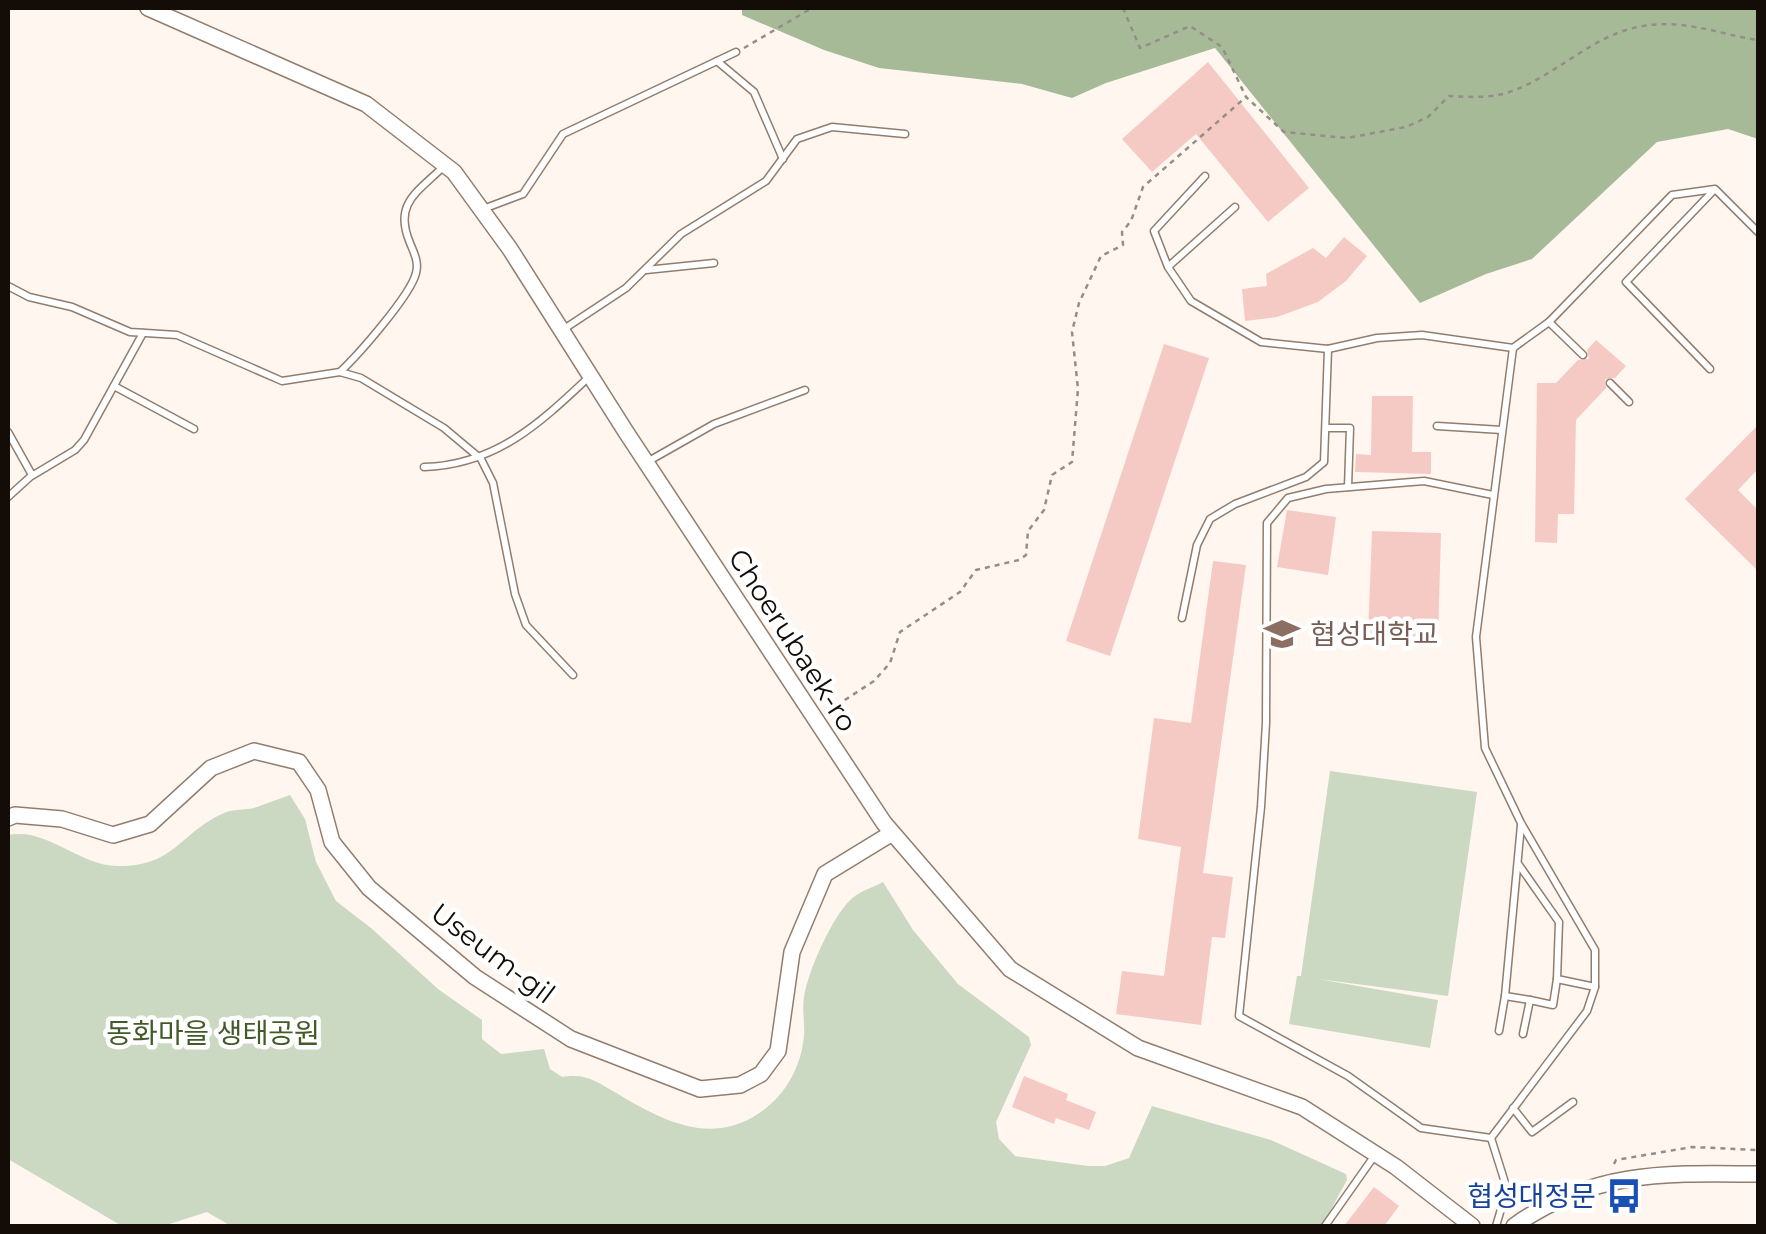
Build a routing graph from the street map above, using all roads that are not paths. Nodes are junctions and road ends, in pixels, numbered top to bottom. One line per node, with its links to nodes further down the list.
1 (148, 8): 6 (street, Choerubaek-ro)
2 (736, 52): 3 (lane)
3 (717, 62): 5 (lane); 10 (lane)
4 (905, 134): 5 (lane)
5 (784, 160): 14 (lane)
6 (445, 165): 10 (street, Choerubaek-ro); 23 (lane)
7 (1205, 176): 13 (lane)
8 (1715, 189): 11 (lane); 16 (lane); 22 (lane)
9 (1235, 207): 13 (lane)
10 (481, 210): 17 (street, Choerubaek-ro)
11 (1758, 232)
12 (714, 263): 14 (lane)
13 (1168, 266): 20 (lane)
14 (646, 270): 17 (lane)
15 (8, 286): 18 (lane)
16 (1549, 322): 19 (lane); 21 (lane)
17 (562, 331): 24 (street, Choerubaek-ro)
18 (143, 333): 23 (lane); 26 (lane)
19 (1513, 348): 20 (lane); 32 (lane)
20 (1328, 349): 30 (lane)
21 (1582, 355)
22 (1710, 369)
23 (340, 372): 34 (lane)
24 (590, 376): 34 (lane); 35 (street, Choerubaek-ro)
25 (1610, 383): 28 (lane)
26 (114, 386): 31 (lane); 37 (lane)
27 (805, 390): 35 (lane)
28 (1629, 402)
29 (1437, 426): 32 (lane)
30 (1327, 428): 38 (lane); 41 (lane)
31 (194, 429)
32 (1502, 430): 39 (lane)
33 (8, 432): 37 (lane)
34 (481, 459): 36 (lane); 42 (lane)
35 (646, 462): 45 (street, Choerubaek-ro)
36 (424, 468)
37 (32, 475): 40 (lane)
38 (1348, 488): 39 (lane); 55 (lane)
39 (1493, 495): 44 (lane)
40 (8, 497)
41 (1182, 618)
42 (572, 675)
43 (8, 818): 45 (street, Useum-gil)
44 (1521, 823): 46 (lane); 48 (lane)
45 (892, 833): 56 (street, Choerubaek-ro)
46 (1519, 865): 47 (lane); 49 (lane)
47 (1557, 979): 48 (lane); 50 (lane)
48 (1595, 987): 54 (lane)
49 (1505, 996): 50 (lane); 51 (lane)
50 (1530, 1000): 52 (lane)
51 (1499, 1031)
52 (1523, 1034)
53 (1573, 1102): 54 (lane)
54 (1513, 1108): 55 (lane)
55 (1491, 1138): 60 (lane)
56 (1375, 1154): 58 (lane); 59 (street, Choerubaek-ro)
57 (1758, 1174): 61 (street)
58 (1325, 1226)
59 (1472, 1226)
60 (1496, 1226)
61 (1514, 1226)

